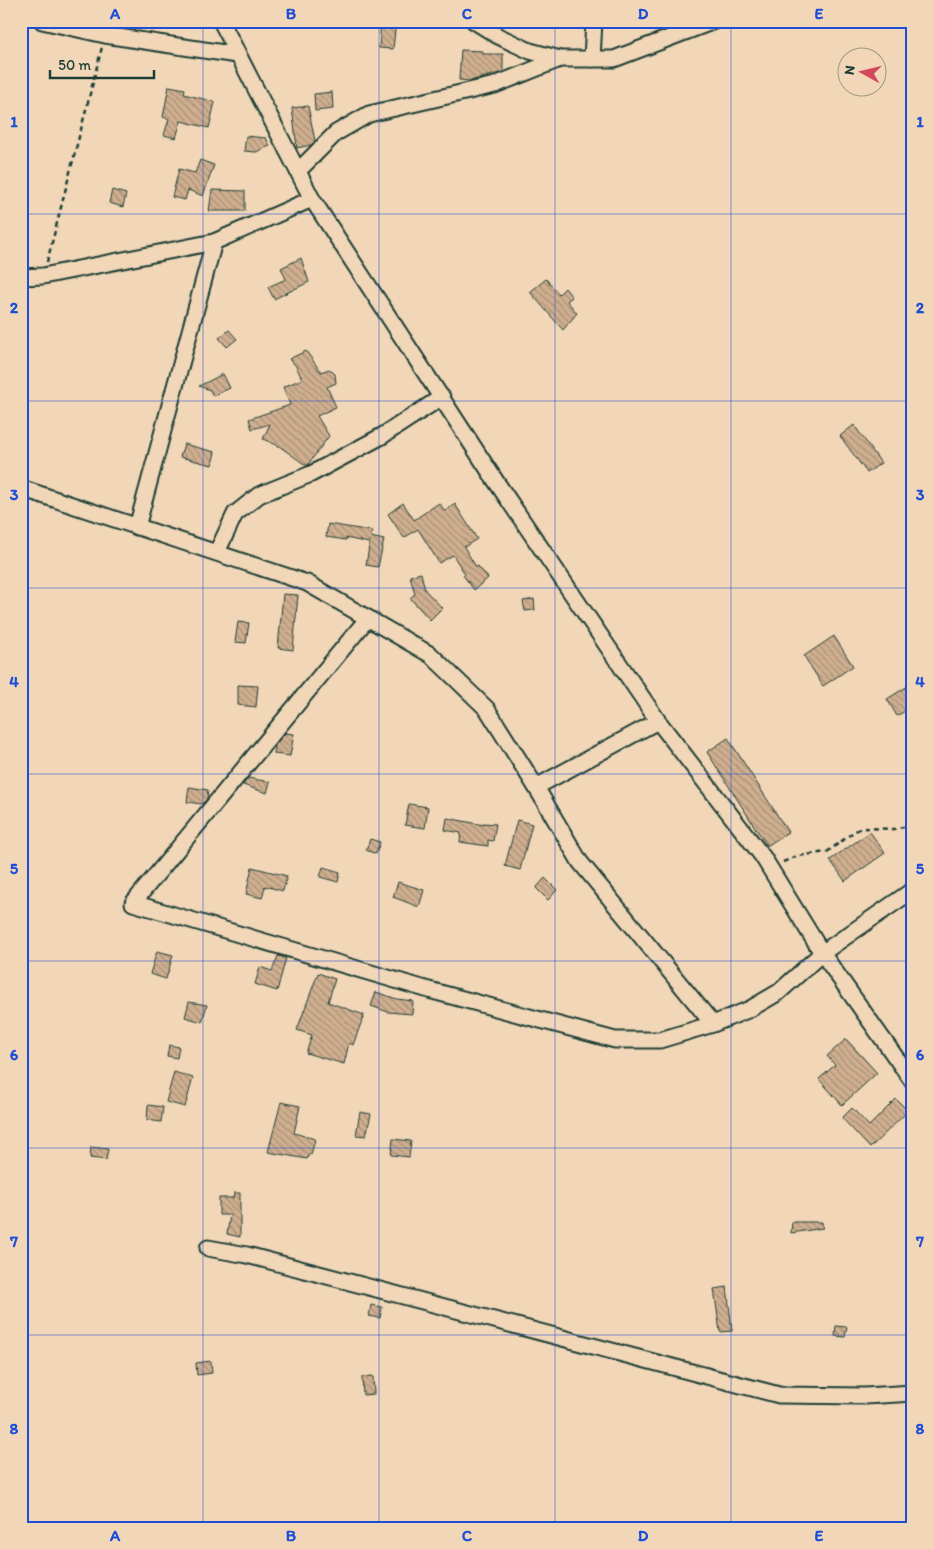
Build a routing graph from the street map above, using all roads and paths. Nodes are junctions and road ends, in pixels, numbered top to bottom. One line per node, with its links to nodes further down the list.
1 (42, 21): 6 (street)
2 (221, 21): 7 (street)
3 (474, 21): 8 (street)
4 (594, 21): 9 (street)
5 (714, 21): 9 (street)
6 (105, 35): 7 (street); 14 (path)
7 (237, 55): 10 (street)
8 (560, 59): 9 (street); 10 (street)
9 (592, 59)
10 (298, 171): 11 (street)
11 (312, 199): 12 (street); 15 (street)
12 (214, 242): 14 (street); 17 (street)
13 (21, 276): 14 (street)
14 (43, 276)
15 (442, 397): 18 (street); 20 (street)
16 (21, 488): 17 (street)
17 (137, 527): 18 (street)
18 (217, 552): 19 (street)
19 (368, 618): 21 (street); 26 (street)
20 (658, 721): 21 (street); 23 (street)
21 (536, 787): 26 (street)
22 (913, 824): 23 (path)
23 (772, 870): 25 (street)
24 (913, 890): 25 (street)
25 (822, 953): 26 (street); 27 (street)
26 (713, 1024)
27 (912, 1080)
28 (208, 1248): 29 (street)
29 (913, 1393)

